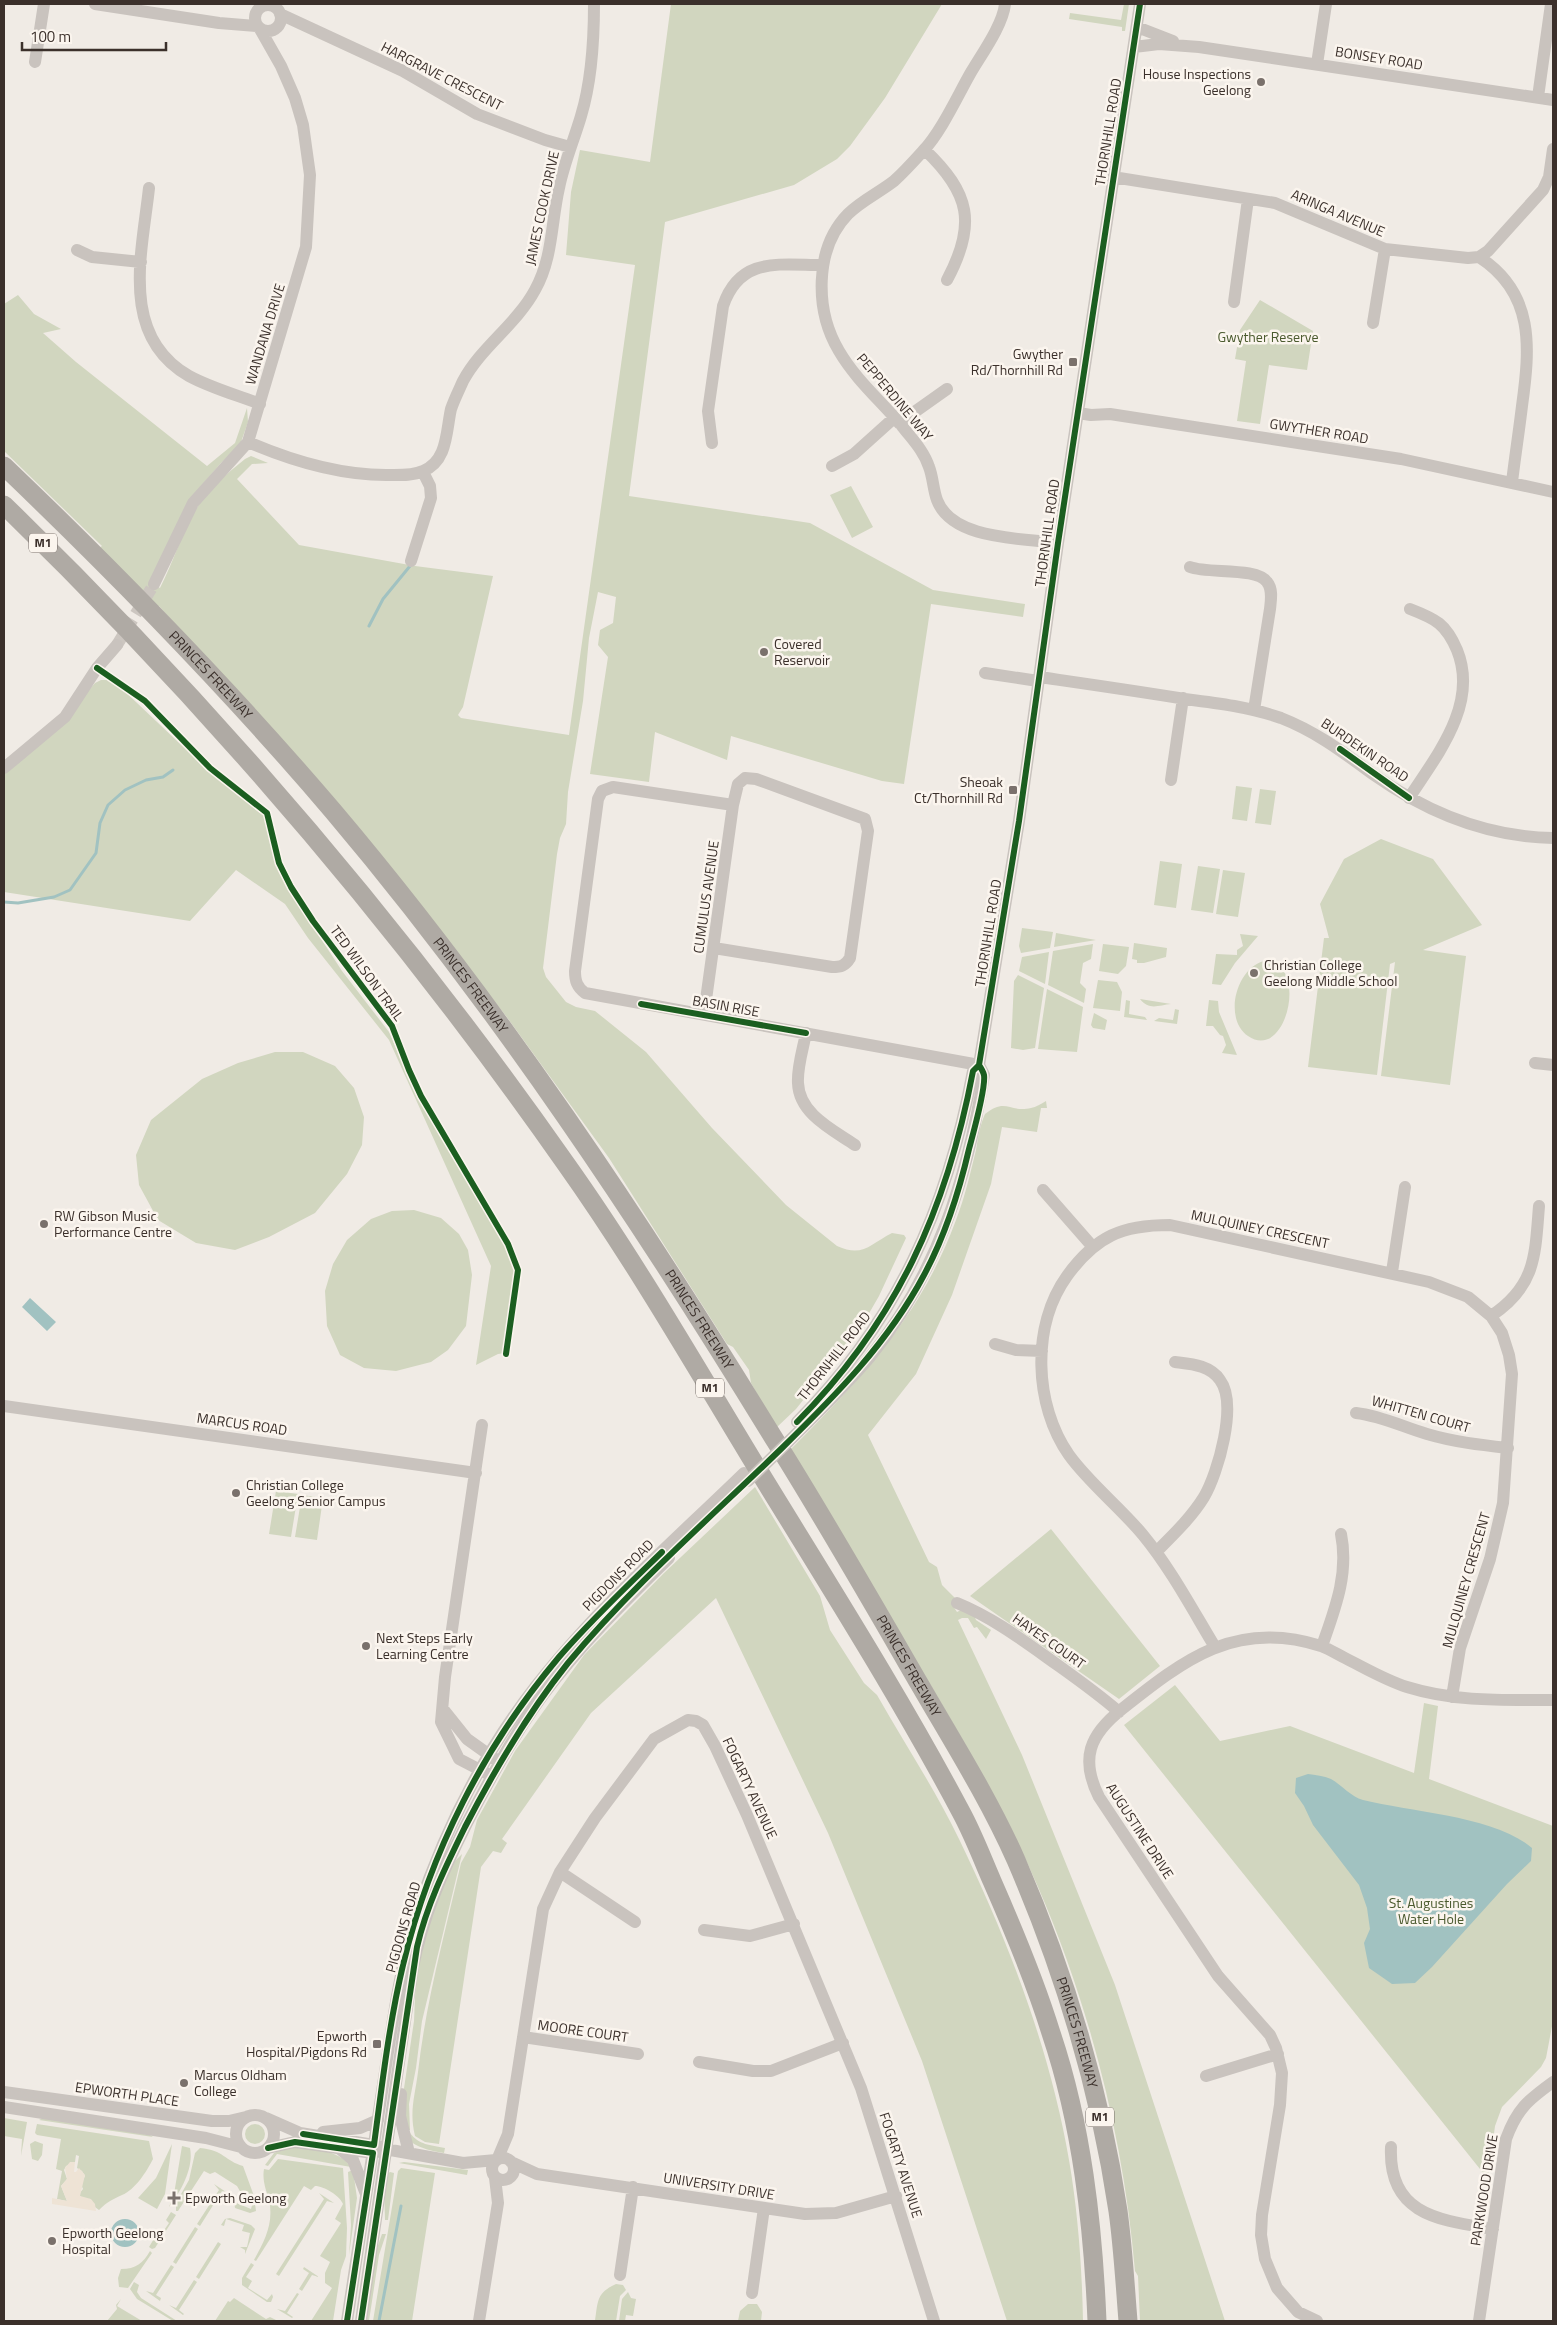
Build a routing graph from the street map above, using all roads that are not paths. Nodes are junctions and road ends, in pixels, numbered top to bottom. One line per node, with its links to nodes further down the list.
1 (44, 4): 15 (street)
2 (95, 4): 10 (street)
3 (594, 4): 20 (street, JAMES COOK DRIVE)
4 (1004, 4): 22 (street, PEPPERDINE WAY)
5 (1140, 4): 11 (street, THORNHILL ROAD)
6 (1326, 4): 16 (street)
7 (1551, 4): 18 (street)
8 (260, 8): 9 (street); 10 (street); 12 (street)
9 (278, 17): 12 (street); 17 (street, WANDANA DRIVE); 20 (street, HARGRAVE CRESCENT)
10 (219, 23): 12 (street)
11 (1137, 27): 13 (street, THORNHILL ROAD); 14 (street, BONSEY ROAD)
12 (259, 28): 17 (street, WANDANA DRIVE)
13 (1134, 47): 14 (street, BONSEY ROAD); 23 (street, THORNHILL ROAD)
14 (1199, 47): 16 (street, BONSEY ROAD)
15 (35, 62)
16 (1317, 64): 18 (street, BONSEY ROAD)
17 (282, 66): 35 (street, WANDANA DRIVE)
18 (1538, 97): 19 (street, BONSEY ROAD)
19 (1553, 100)
20 (570, 147): 42 (street, JAMES COOK DRIVE)
21 (1553, 149): 28 (street)
22 (925, 150): 30 (street, PEPPERDINE WAY); 31 (street)
23 (1113, 177): 25 (street, ARINGA AVENUE); 36 (street, THORNHILL ROAD)
24 (149, 188): 29 (street)
25 (1248, 199): 26 (street, ARINGA AVENUE); 32 (street)
26 (1385, 249): 28 (street, ARINGA AVENUE); 33 (street)
27 (77, 250): 29 (street)
28 (1479, 257): 43 (street)
29 (141, 262): 35 (street)
30 (823, 265): 37 (street, PEPPERDINE WAY); 39 (street)
31 (947, 280)
32 (1234, 302)
33 (1373, 323)
34 (946, 389): 37 (street)
35 (260, 404): 38 (street, WANDANA DRIVE)
36 (1078, 413): 43 (street, GWYTHER ROAD); 46 (street, THORNHILL ROAD)
37 (897, 421): 41 (street); 46 (street, PEPPERDINE WAY)
38 (248, 442): 42 (street); 49 (street, WANDANA DRIVE)
39 (712, 443)
40 (4, 466): 140 (highway, PRINCES FREEWAY / M1)
41 (832, 466)
42 (423, 472): 47 (street)
43 (1512, 482): 44 (street, GWYTHER ROAD)
44 (1553, 492)
45 (4, 505): 139 (highway, PRINCES FREEWAY / M1)
46 (1058, 543): 53 (street, THORNHILL ROAD)
47 (411, 561)
48 (1190, 567): 55 (street)
49 (154, 584)
50 (1410, 609): 58 (street)
51 (117, 645): 56 (street)
52 (985, 673): 53 (street, BURDEKIN ROAD)
53 (1038, 679): 54 (street, BURDEKIN ROAD); 65 (street, THORNHILL ROAD)
54 (1183, 698): 55 (street, BURDEKIN ROAD); 57 (street)
55 (1254, 710): 58 (street, BURDEKIN ROAD)
56 (4, 768)
57 (1171, 780)
58 (1409, 798): 60 (street, BURDEKIN ROAD)
59 (733, 805): 61 (street, CUMULUS AVENUE); 61 (street, CUMULUS AVENUE); 62 (street, BASIN RISE)
60 (1553, 838)
61 (714, 948): 62 (street, CUMULUS AVENUE)
62 (704, 1014): 63 (street, BASIN RISE)
63 (806, 1033): 65 (street, BASIN RISE); 67 (street)
64 (1535, 1063): 66 (street)
65 (979, 1065): 82 (street, THORNHILL ROAD)
66 (1553, 1065)
67 (855, 1145)
68 (1405, 1187): 72 (street)
69 (1043, 1190): 71 (street)
70 (1539, 1206): 73 (street)
71 (1092, 1246): 72 (street, MULQUINEY CRESCENT); 75 (street, MULQUINEY CRESCENT)
72 (1392, 1272): 73 (street, MULQUINEY CRESCENT)
73 (1491, 1316): 80 (street, MULQUINEY CRESCENT)
74 (994, 1344): 75 (street)
75 (1042, 1351): 84 (street, MULQUINEY CRESCENT)
76 (1175, 1362): 84 (street)
77 (4, 1406): 81 (street, MARCUS ROAD)
78 (1356, 1413): 80 (street, WHITTEN COURT)
79 (482, 1425): 81 (street)
80 (1508, 1448): 88 (street, MULQUINEY CRESCENT)
81 (476, 1472): 90 (street)
82 (746, 1477): 92 (street, PIGDONS ROAD); 93 (street, PIGDONS ROAD)
83 (1341, 1534): 86 (street)
84 (1156, 1552): 87 (street, MULQUINEY CRESCENT)
85 (957, 1602): 91 (street, HAYES COURT)
86 (1322, 1646): 87 (street, AUGUSTINE DRIVE); 88 (street, AUGUSTINE DRIVE)
87 (1215, 1647): 91 (street, AUGUSTINE DRIVE)
88 (1452, 1697): 89 (street, AUGUSTINE DRIVE)
89 (1553, 1700)
90 (443, 1709): 92 (street); 94 (street)
91 (1119, 1712): 104 (street, AUGUSTINE DRIVE)
92 (489, 1755): 93 (street); 94 (street, PIGDONS ROAD)
93 (500, 1762): 95 (street, PIGDONS ROAD)
94 (480, 1770): 95 (street); 112 (street, PIGDONS ROAD)
95 (492, 1776): 100 (street, PIGDONS ROAD)
96 (560, 1872): 97 (street); 98 (street, FOGARTY AVENUE); 101 (street, FOGARTY AVENUE)
97 (635, 1922)
98 (794, 1924): 99 (street); 102 (street, FOGARTY AVENUE)
99 (704, 1930)
100 (411, 1977): 119 (street, PIGDONS ROAD); 120 (street)
101 (522, 2037): 103 (street, MOORE COURT); 114 (street, FOGARTY AVENUE)
102 (843, 2043): 105 (street); 128 (street, FOGARTY AVENUE)
103 (638, 2054)
104 (1278, 2054): 106 (street); 141 (street, AUGUSTINE DRIVE)
105 (699, 2062)
106 (1206, 2076)
107 (1553, 2082): 132 (street, PARKWOOD DRIVE)
108 (4, 2092): 110 (street, EPWORTH PLACE)
109 (4, 2107): 115 (street)
110 (246, 2116): 111 (street); 115 (street)
111 (266, 2118): 113 (street); 117 (street)
112 (378, 2120): 113 (street); 119 (street, PIGDONS ROAD)
113 (303, 2134): 119 (street)
114 (508, 2134): 121 (street); 122 (street)
115 (241, 2147): 117 (street)
116 (1391, 2147): 132 (street)
117 (268, 2148): 118 (street)
118 (338, 2148): 119 (street); 129 (street)
119 (378, 2149): 120 (street); 129 (street, PIGDONS ROAD); 136 (street, PIGDONS ROAD)
120 (409, 2153): 123 (street)
121 (496, 2160): 122 (street); 123 (street); 125 (street)
122 (511, 2162): 124 (street, UNIVERSITY DRIVE); 126 (street)
123 (463, 2163): 125 (street)
124 (537, 2174): 126 (street, UNIVERSITY DRIVE); 127 (street, UNIVERSITY DRIVE)
125 (494, 2177): 126 (street); 130 (street)
126 (510, 2178): 130 (street)
127 (633, 2187): 131 (street, UNIVERSITY DRIVE); 133 (street)
128 (896, 2196): 131 (street, UNIVERSITY DRIVE); 138 (street, FOGARTY AVENUE)
129 (366, 2197): 135 (street, PIGDONS ROAD)
130 (498, 2204): 137 (street)
131 (764, 2208): 134 (street)
132 (1493, 2228): 142 (street, PARKWOOD DRIVE)
133 (620, 2275)
134 (752, 2293)
135 (347, 2321)
136 (361, 2321)
137 (479, 2321)
138 (934, 2321)
139 (1097, 2321)
140 (1128, 2321)
141 (1317, 2321)
142 (1478, 2321)

